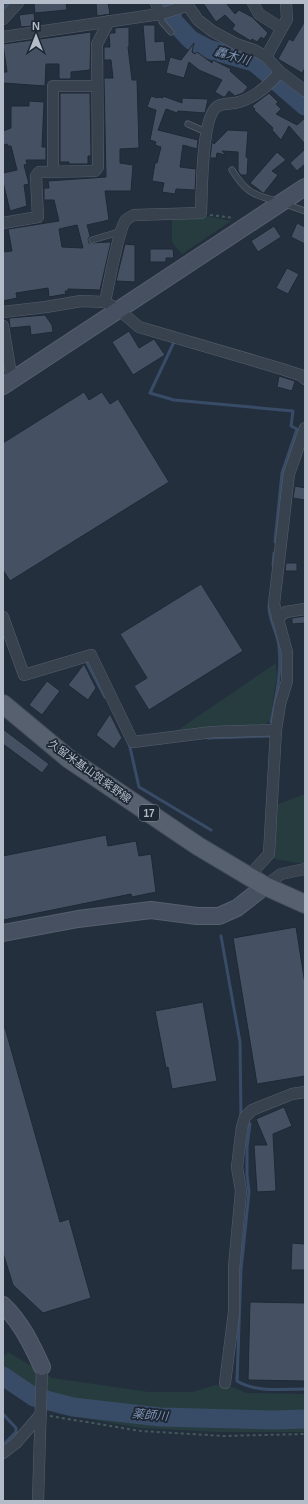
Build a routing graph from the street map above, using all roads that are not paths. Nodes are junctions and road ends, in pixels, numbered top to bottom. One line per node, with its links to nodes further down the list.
1 (18, 3): 7 (street)
2 (156, 3): 6 (street)
3 (253, 3): 9 (street)
4 (286, 3): 9 (street)
5 (185, 6): 6 (street); 12 (street)
6 (160, 14): 8 (street); 10 (lane)
7 (3, 19)
8 (109, 22): 11 (street); 14 (street)
9 (281, 28): 12 (street)
10 (171, 32)
11 (3, 37)
12 (266, 57): 13 (street)
13 (280, 72): 15 (street); 17 (street)
14 (97, 86): 19 (street); 19 (street)
15 (305, 91)
16 (188, 124): 17 (lane)
17 (206, 132): 24 (street)
18 (232, 170): 21 (lane)
19 (53, 172): 23 (street)
20 (305, 187): 21 (street)
21 (281, 202): 22 (lane); 27 (street)
22 (305, 211)
23 (3, 223)
24 (120, 232): 25 (lane); 26 (street)
25 (92, 240)
26 (105, 302): 27 (street); 28 (street)
27 (119, 310): 30 (street); 31 (street)
28 (3, 312)
29 (3, 326): 31 (street)
30 (305, 379)
31 (7, 383)
32 (304, 434): 35 (street)
33 (305, 609): 35 (street)
34 (3, 617): 37 (street)
35 (277, 618): 37 (street)
36 (3, 704): 39 (main road, 久留米基山筑紫野線 / 17)
37 (276, 730): 39 (street)
38 (305, 869): 40 (street)
39 (249, 876): 40 (main road, 久留米基山筑紫野線 / 17)
40 (265, 886): 41 (main road, 久留米基山筑紫野線 / 17); 42 (street)
41 (305, 904)
42 (3, 933)
43 (305, 1092): 46 (street)
44 (3, 1305): 45 (street)
45 (42, 1367): 47 (street)
46 (225, 1383)
47 (41, 1411): 48 (street); 49 (street)
48 (3, 1453)
49 (38, 1501)

